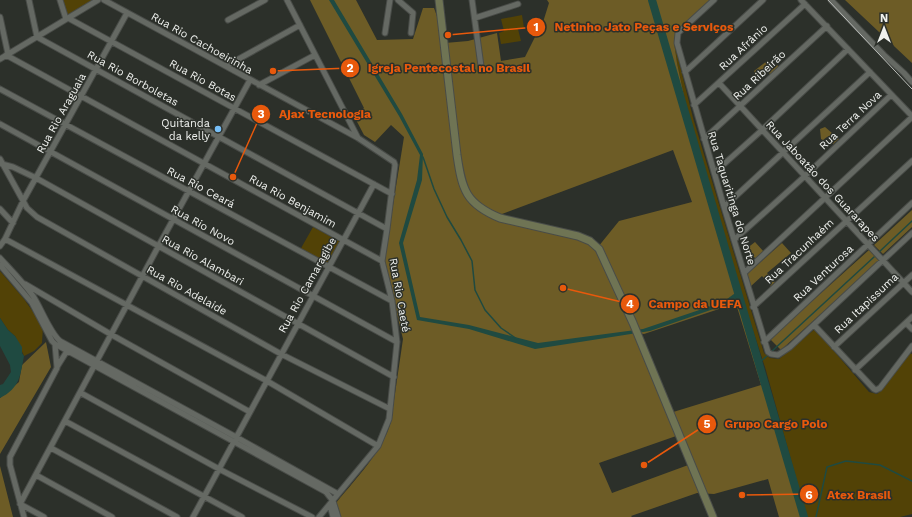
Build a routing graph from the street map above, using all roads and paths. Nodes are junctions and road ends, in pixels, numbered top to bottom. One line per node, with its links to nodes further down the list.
1 (29, 0): 25 (street)
2 (60, 0): 19 (street)
3 (98, 0): 19 (street)
4 (104, 0): 16 (street, Rua Rio Cachoeirinha)
5 (265, 0): 20 (street)
6 (287, 0): 21 (street)
7 (390, 0): 23 (street)
8 (398, 0): 24 (street)
9 (439, 0): 138 (main road)
10 (472, 0): 18 (street)
11 (714, 0): 34 (street, Rua Taquaritinga do Norte)
12 (763, 0): 34 (street)
13 (831, 0): 37 (street)
14 (803, 2): 22 (street); 38 (street, Rua Afrânio)
15 (518, 4): 18 (street)
16 (127, 13): 26 (street, Rua Rio Araguaia); 31 (street, Rua Rio Cachoeirinha)
17 (0, 17): 28 (street)
18 (474, 18): 32 (street)
19 (67, 19): 25 (street); 26 (street, Rua Rio Botas)
20 (228, 20)
21 (300, 25): 29 (street); 31 (street)
22 (826, 26): 27 (street); 44 (street, Rua Ribeirão)
23 (385, 33)
24 (411, 34)
25 (37, 37): 28 (street); 33 (street, Rua Rio Borboletas)
26 (112, 42): 33 (street, Rua Rio Araguaia); 45 (street, Rua Rio Botas)
27 (848, 49): 35 (street); 49 (street)
28 (7, 55): 30 (street); 42 (street, Rua Rio Benjamim)
29 (315, 55): 39 (street); 51 (street)
30 (0, 59)
31 (226, 66): 36 (street, Rua Rio Cachoeirinha)
32 (481, 66)
33 (96, 69): 42 (street, Rua Rio Araguaia); 50 (street, Rua Rio Borboletas)
34 (685, 72): 43 (street, Rua Taquaritinga do Norte)
35 (870, 72): 41 (street); 54 (street)
36 (250, 80): 39 (street, Rua Rio Cachoeirinha); 45 (street)
37 (912, 82)
38 (719, 83): 43 (street, Rua Afrânio); 44 (street, Rua Jaboatão dos Guararapes)
39 (259, 85): 51 (street, Rua Rio Cachoeirinha)
40 (0, 89): 48 (street, Rua Rio Ceará)
41 (891, 95): 46 (street); 60 (street, Rua Terra Nova)
42 (81, 96): 48 (street, Rua Rio Araguaia); 58 (street, Rua Rio Benjamim)
43 (694, 105): 52 (street, Rua Taquaritinga do Norte)
44 (740, 106): 49 (street, Rua Jaboatão dos Guararapes); 52 (street, Rua Ribeirão)
45 (235, 109): 50 (street); 62 (street, Rua Rio Botas)
46 (912, 117): 65 (street)
47 (0, 124): 53 (street, Rua Rio Novo)
48 (65, 125): 53 (street, Rua Rio Araguaia); 63 (street, Rua Rio Ceará)
49 (762, 130): 54 (street, Rua Jaboatão dos Guararapes); 59 (street)
50 (219, 137): 58 (street); 70 (street, Rua Rio Borboletas)
51 (358, 138): 57 (street, Rua Rio Cachoeirinha)
52 (704, 139): 59 (street, Rua Taquaritinga do Norte)
53 (50, 152): 61 (street, Rua Rio Araguaia); 71 (street, Rua Rio Novo)
54 (783, 152): 60 (street, Rua Jaboatão dos Guararapes); 68 (street)
55 (1, 161): 61 (street, Rua Rio Alambari); 66 (street, Rua Rio Adelaide)
56 (912, 161): 72 (street, Rua Tracunhaém)
57 (394, 162): 64 (street, Rua Rio Caeté)
58 (204, 164): 63 (street); 77 (street, Rua Rio Benjamim)
59 (715, 172): 68 (street, Rua Taquaritinga do Norte)
60 (805, 176): 65 (street, Rua Jaboatão dos Guararapes); 78 (street, Rua Terra Nova)
61 (36, 178): 66 (street, Rua Rio Araguaia); 81 (street, Rua Rio Alambari)
62 (374, 184): 64 (street, Rua Rio Botas); 70 (street, Rua Rio Camaragibe)
63 (189, 192): 71 (street); 86 (street, Rua Rio Ceará)
64 (392, 194): 74 (street, Rua Rio Caeté)
65 (825, 198): 72 (street, Rua Jaboatão dos Guararapes); 87 (street)
66 (23, 201): 73 (street, Rua Rio Araguaia); 89 (street, Rua Rio Adelaide)
67 (912, 203): 79 (street, Rua Venturosa)
68 (724, 207): 78 (street, Rua Taquaritinga do Norte)
69 (0, 209): 73 (street)
70 (358, 213): 74 (street, Rua Rio Borboletas); 77 (street, Rua Rio Camaragibe)
71 (173, 219): 81 (street); 93 (street, Rua Rio Novo)
72 (846, 221): 79 (street, Rua Jaboatão dos Guararapes); 96 (street, Rua Tracunhaém)
73 (12, 222): 76 (street, Rua Rio Araguaia)
74 (387, 228): 84 (street, Rua Rio Caeté)
75 (912, 233): 83 (street)
76 (5, 239): 80 (street, Rua Rio Araguaia); 95 (street)
77 (343, 240): 84 (street, Rua Rio Benjamim); 86 (street, Rua Rio Camaragibe)
78 (734, 240): 87 (street, Rua Taquaritinga do Norte)
79 (868, 245): 83 (street, Rua Jaboatão dos Guararapes); 104 (street, Rua Venturosa)
80 (0, 246)
81 (158, 247): 89 (street); 99 (street, Rua Rio Alambari)
82 (0, 258): 90 (street)
83 (883, 260): 91 (street, Rua Jaboatão dos Guararapes); 100 (street)
84 (382, 261): 94 (street, Rua Rio Caeté)
85 (0, 265): 105 (street)
86 (329, 267): 93 (street, Rua Rio Camaragibe); 94 (street, Rua Rio Ceará)
87 (744, 273): 96 (street, Rua Taquaritinga do Norte)
88 (912, 275): 91 (street, Rua Itapissuma)
89 (143, 277): 95 (street); 109 (street, Rua Rio Adelaide)
90 (22, 282): 102 (street); 110 (street)
91 (903, 283): 92 (street, Rua Jaboatão dos Guararapes); 107 (street, Rua Itapissuma)
92 (912, 292)
93 (313, 296): 99 (street, Rua Rio Camaragibe); 103 (street, Rua Rio Novo)
94 (392, 302): 103 (street, Rua Rio Caeté)
95 (127, 306): 102 (street); 114 (street)
96 (754, 307): 104 (street, Rua Taquaritinga do Norte)
97 (912, 317): 98 (street)
98 (906, 323): 101 (street); 112 (street)
99 (298, 324): 109 (street, Rua Rio Camaragibe); 113 (street, Rua Rio Alambari)
100 (814, 325): 104 (street, Rua Taquaritinga do Norte); 107 (street)
101 (912, 329)
102 (112, 335): 110 (street); 117 (street)
103 (397, 342): 113 (street, Rua Rio Caeté)
104 (764, 342)
105 (55, 344): 108 (street); 111 (street)
106 (912, 346): 112 (street)
107 (834, 347): 112 (street)
108 (67, 351): 110 (street); 111 (street)
109 (282, 354): 114 (street, Rua Rio Camaragibe); 116 (street, Rua Rio Adelaide)
110 (96, 364): 115 (street); 119 (street)
111 (57, 368): 127 (street)
112 (855, 370)
113 (394, 376): 116 (street, Rua Rio Caeté)
114 (267, 381): 117 (street, Rua Rio Camaragibe); 120 (street)
115 (80, 392): 118 (street); 122 (street)
116 (390, 409): 120 (street, Rua Rio Caeté)
117 (250, 412): 119 (street, Rua Rio Camaragibe)
118 (65, 421): 121 (street); 125 (street)
119 (235, 439): 122 (street, Rua Rio Camaragibe); 124 (street); 126 (street)
120 (378, 446): 124 (street, Rua Rio Caeté)
121 (51, 448): 123 (street); 131 (street)
122 (219, 469): 125 (street, Rua Rio Camaragibe); 134 (street)
123 (36, 475): 127 (street); 130 (street)
124 (338, 494): 126 (street, Rua Rio Caeté)
125 (204, 496): 132 (street, Rua Rio Camaragibe); 133 (street)
126 (331, 503): 135 (street, Rua Rio Caeté); 136 (street); 137 (street)
127 (20, 504): 128 (street); 129 (street)
128 (24, 517)
129 (44, 517)
130 (112, 517)
131 (176, 517)
132 (193, 517)
133 (242, 517)
134 (312, 517)
135 (319, 517)
136 (333, 517)
137 (338, 517)
138 (713, 517)

